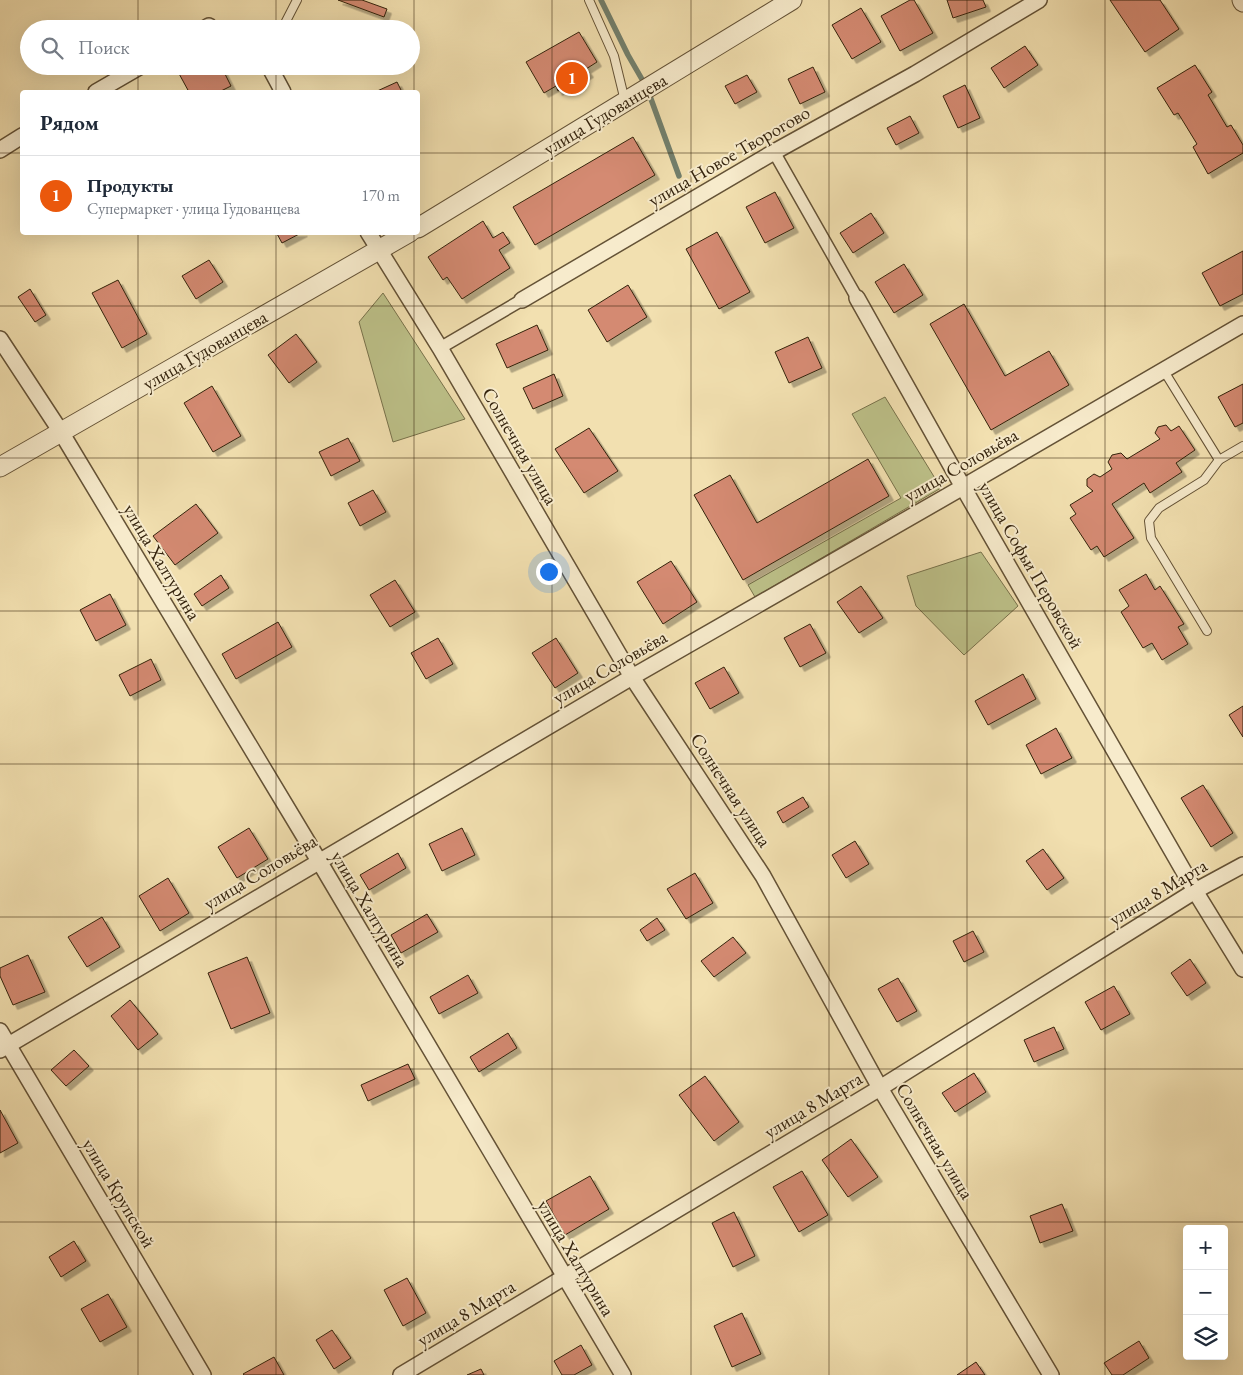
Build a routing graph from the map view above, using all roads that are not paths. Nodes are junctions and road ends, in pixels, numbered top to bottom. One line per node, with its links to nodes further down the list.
1 (297, 0): 5 (lane)
2 (589, 0): 10 (lane)
3 (792, 0): 10 (street, улица Гудованцева)
4 (1039, 0): 13 (street, улица Новое Творогово)
5 (287, 20)
6 (125, 75): 8 (street)
7 (274, 75): 9 (street)
8 (99, 90)
9 (281, 90)
10 (625, 101): 14 (street, улица Гудованцева)
11 (20, 137): 12 (street)
12 (0, 150)
13 (774, 152): 18 (street, улица Софьи Перовской); 19 (street, улица Новое Творогово)
14 (420, 227)
15 (370, 235): 17 (street, Солнечная улица)
16 (405, 235): 17 (street, улица Гудованцева)
17 (380, 250): 22 (street, Солнечная улица); 24 (street, улица Гудованцева)
18 (857, 298): 28 (street, улица Софьи Перовской)
19 (522, 300): 22 (street, улица Новое Творогово)
20 (1243, 324): 23 (street, улица Соловьёва)
21 (0, 339): 24 (street, улица Халтурина)
22 (440, 348): 30 (street, Солнечная улица)
23 (1164, 371): 26 (lane); 28 (street, улица Соловьёва)
24 (61, 432): 27 (street, улица Гудованцева); 31 (street, улица Халтурина)
25 (1243, 446): 26 (lane)
26 (1219, 460): 29 (lane)
27 (0, 467)
28 (963, 487): 30 (street, улица Соловьёва); 33 (street, улица Софьи Перовской)
29 (1206, 631)
30 (632, 677): 31 (street, улица Соловьёва); 37 (street, Солнечная улица)
31 (319, 861): 36 (street, улица Соловьёва); 38 (street, улица Халтурина)
32 (1243, 864): 33 (street, улица 8 Марта)
33 (1195, 891): 34 (street, улица Софьи Перовской); 37 (street, улица 8 Марта)
34 (1243, 968)
35 (0, 1031): 36 (street, улица Крупской)
36 (4, 1048): 39 (street, улица Крупской)
37 (880, 1088): 38 (street, улица 8 Марта); 42 (street, Солнечная улица)
38 (564, 1278): 40 (street, улица 8 Марта); 41 (street, улица Халтурина)
39 (203, 1375)
40 (401, 1375)
41 (623, 1375)
42 (1051, 1375)

